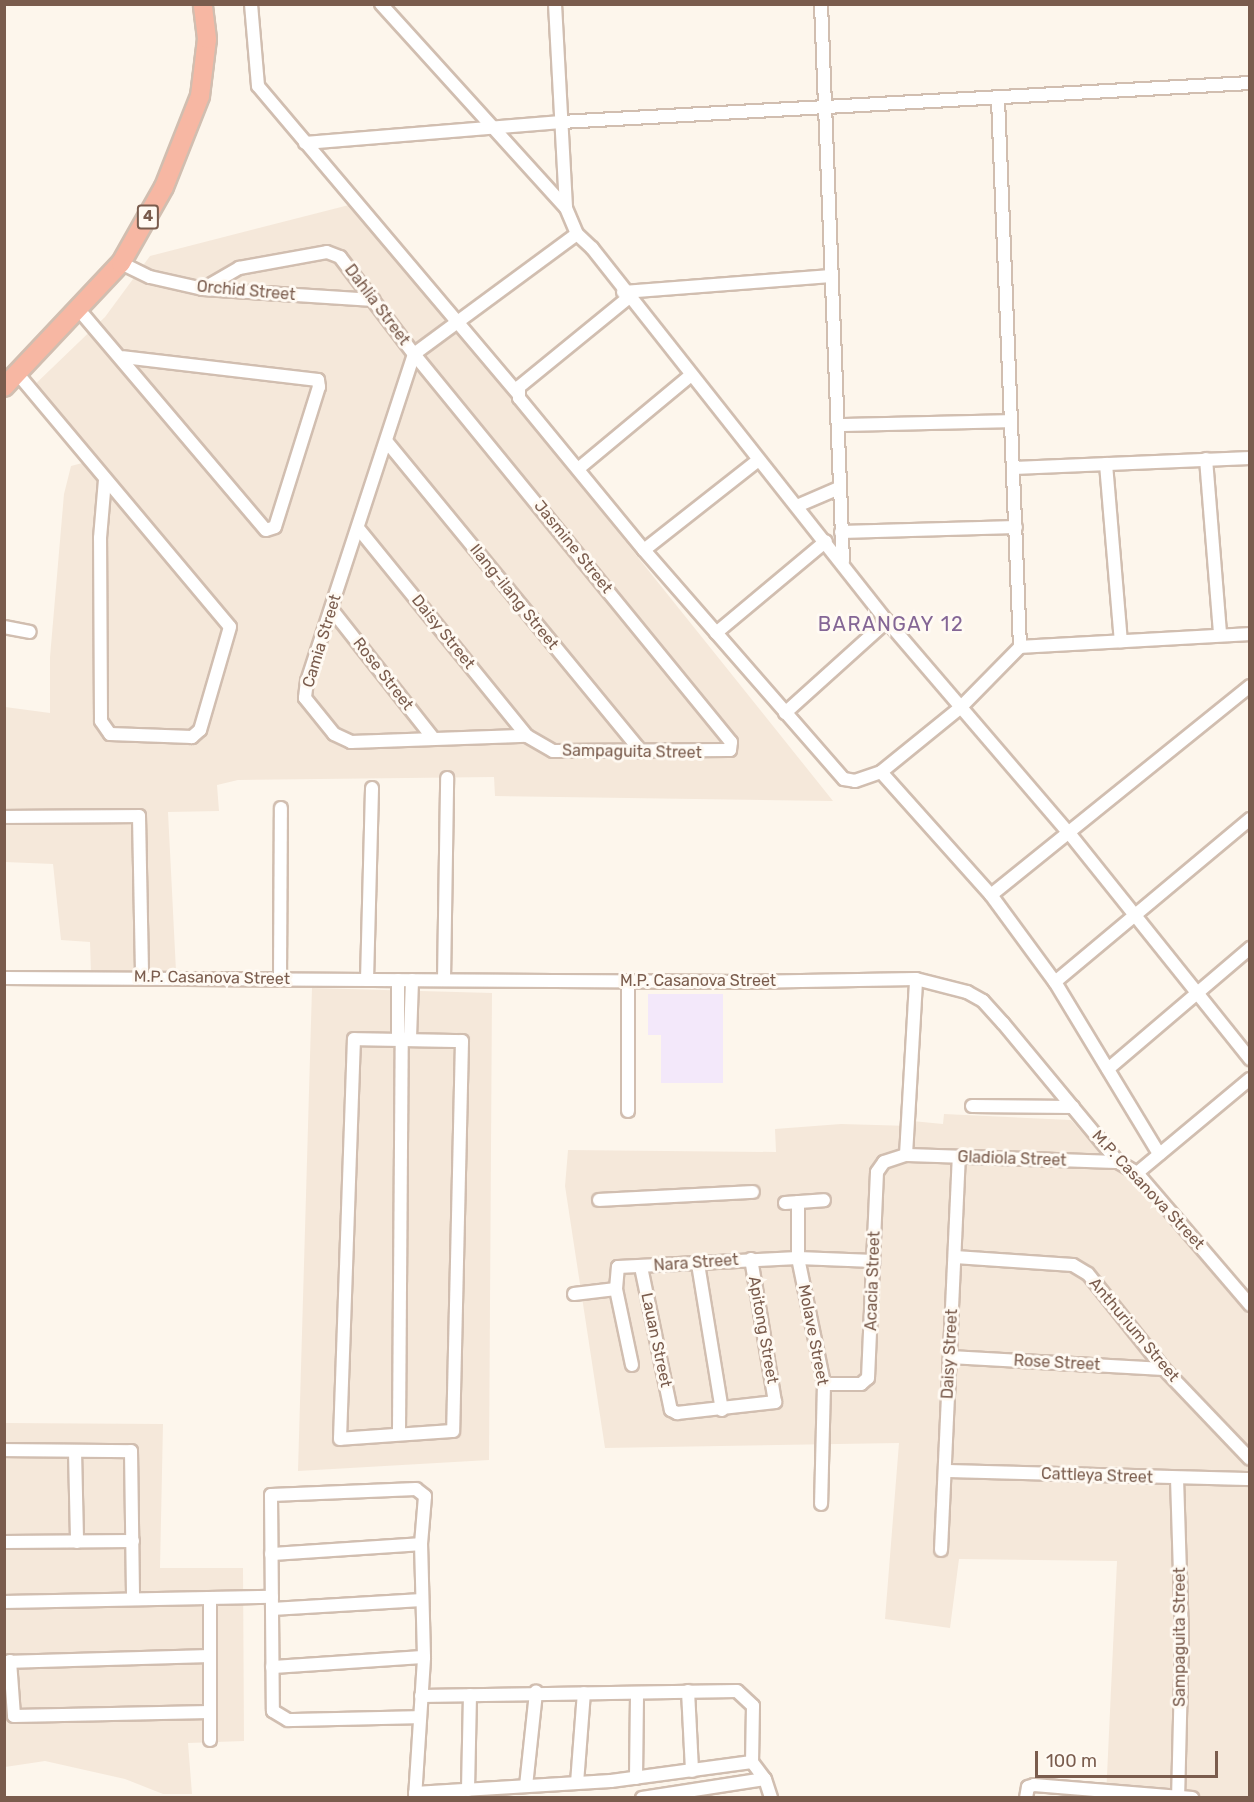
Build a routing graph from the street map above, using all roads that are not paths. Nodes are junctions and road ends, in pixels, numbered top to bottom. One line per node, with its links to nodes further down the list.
1 (203, 4): 14 (highway, 4)
2 (251, 4): 11 (street)
3 (381, 4): 10 (street)
4 (555, 4): 9 (street)
5 (821, 4): 8 (street)
6 (1250, 83): 7 (street)
7 (998, 99): 8 (street); 27 (street)
8 (825, 110): 9 (street); 15 (street)
9 (561, 122): 10 (street); 12 (street)
10 (495, 128): 11 (street); 12 (street)
11 (306, 143): 20 (street)
12 (566, 208): 13 (street)
13 (577, 234): 17 (street); 20 (street)
14 (122, 263): 16 (street, Orchid Street); 19 (highway, 4)
15 (831, 276): 17 (street); 28 (street)
16 (202, 289): 18 (street, Orchid Street); 18 (street, Dahlia Street)
17 (626, 295): 24 (street); 26 (street)
18 (374, 300): 21 (street, Dahlia Street)
19 (80, 311): 22 (street); 23 (highway, 4)
20 (455, 322): 21 (street); 26 (street)
21 (414, 354): 29 (street, Camia Street); 59 (street, Jasmine Street)
22 (123, 357): 22 (street)
23 (17, 374): 25 (highway, 4); 36 (street)
24 (690, 376): 32 (street); 35 (street)
25 (4, 387)
26 (517, 393): 35 (street)
27 (1010, 420): 28 (street); 34 (street)
28 (839, 426): 37 (street)
29 (387, 442): 40 (street, Camia Street); 60 (street, Ilang-ilang Street)
30 (1250, 458): 31 (street)
31 (1206, 459): 33 (street); 50 (street)
32 (757, 461): 38 (street); 43 (street)
33 (1106, 464): 34 (street); 52 (street)
34 (1014, 468): 39 (street)
35 (578, 469): 43 (street)
36 (105, 480): 36 (street)
37 (839, 489): 38 (street); 41 (street)
38 (797, 506): 42 (street)
39 (1017, 527): 41 (street); 53 (street)
40 (358, 528): 45 (street, Camia Street); 57 (street, Daisy Street)
41 (841, 532): 44 (street)
42 (826, 541): 44 (street); 49 (street)
43 (644, 550): 49 (street)
44 (843, 562): 46 (street)
45 (332, 610): 58 (street, Rose Street); 58 (street, Camia Street)
46 (887, 621): 55 (street); 56 (street)
47 (4, 627): 48 (street)
48 (30, 632)
49 (716, 633): 56 (street)
50 (1220, 634): 51 (street); 52 (street)
51 (1250, 634)
52 (1121, 641): 53 (street)
53 (1020, 647): 55 (street)
54 (1250, 686): 67 (street)
55 (961, 707): 61 (street); 67 (street)
56 (785, 713): 61 (street)
57 (527, 736): 58 (street, Camia Street); 60 (street, Sampaguita Street)
58 (434, 739)
59 (731, 742): 60 (street, Sampaguita Street)
60 (642, 752)
61 (881, 772): 68 (street)
62 (447, 778): 78 (street)
63 (372, 788): 75 (street)
64 (280, 808): 73 (street)
65 (4, 817): 71 (street)
66 (1250, 819): 69 (street)
67 (1069, 833): 68 (street); 69 (street)
68 (991, 895): 80 (street)
69 (1136, 914): 80 (street); 81 (street)
70 (1250, 948): 81 (street)
71 (142, 977): 72 (street, M.P. Casanova Street); 73 (street, M.P. Casanova Street)
72 (4, 978)
73 (280, 979): 75 (street, M.P. Casanova Street)
74 (916, 979): 79 (street, M.P. Casanova Street); 87 (street, M.P. Casanova Street); 90 (street)
75 (367, 980): 76 (street, M.P. Casanova Street)
76 (398, 980): 77 (street, M.P. Casanova Street); 82 (street)
77 (412, 980): 78 (street, M.P. Casanova Street); 82 (street)
78 (444, 980): 79 (street, M.P. Casanova Street)
79 (628, 981): 88 (street)
80 (1054, 982): 84 (street)
81 (1197, 992): 83 (street); 84 (street)
82 (403, 1038): 113 (street); 113 (street); 113 (street)
83 (1250, 1059)
84 (1108, 1069): 89 (street)
85 (1250, 1080): 89 (street)
86 (972, 1106): 87 (street)
87 (1073, 1107): 92 (street, M.P. Casanova Street)
88 (628, 1110)
89 (1159, 1154): 93 (street)
90 (906, 1155): 91 (street, Gladiola Street); 102 (street, Acacia Street)
91 (959, 1158): 92 (street, Gladiola Street); 99 (street, Daisy Street)
92 (1118, 1162): 93 (street, M.P. Casanova Street)
93 (1137, 1173): 107 (street, M.P. Casanova Street)
94 (753, 1192): 95 (street)
95 (599, 1200)
96 (824, 1200): 97 (street)
97 (798, 1202): 98 (street); 100 (street, Molave Street)
98 (785, 1203)
99 (955, 1257): 108 (street, Daisy Street); 110 (street, Anthurium Street)
100 (798, 1258): 101 (street, Nara Street); 102 (street, Nara Street); 111 (street, Molave Street)
101 (751, 1259): 103 (street, Nara Street); 112 (street, Apitong Street)
102 (874, 1261): 111 (street, Acacia Street)
103 (698, 1263): 104 (street, Nara Street); 112 (street)
104 (641, 1267): 105 (street, Nara Street); 112 (street, Lauan Street)
105 (616, 1289): 106 (street); 109 (street)
106 (574, 1294)
107 (1250, 1305)
108 (950, 1357): 110 (street, Rose Street); 117 (street, Daisy Street)
109 (632, 1365)
110 (1164, 1369): 116 (street, Anthurium Street)
111 (824, 1384): 120 (street, Molave Street)
112 (722, 1410)
113 (399, 1432)
114 (4, 1450): 115 (street)
115 (75, 1451): 121 (street); 123 (street)
116 (1250, 1459)
117 (945, 1471): 118 (street, Cattleya Street); 125 (street, Daisy Street)
118 (1177, 1478): 119 (street, Cattleya Street); 158 (street, Sampaguita Street)
119 (1250, 1479)
120 (821, 1504)
121 (133, 1541): 123 (street); 128 (street)
122 (4, 1542): 123 (street)
123 (77, 1542)
124 (421, 1544): 126 (street); 126 (street); 129 (street)
125 (941, 1550)
126 (271, 1554): 131 (street)
127 (210, 1598): 128 (street); 131 (street); 132 (street)
128 (133, 1599): 130 (street)
129 (422, 1600): 131 (street); 133 (street)
130 (4, 1602)
131 (272, 1603): 135 (street)
132 (210, 1656): 134 (street); 142 (street)
133 (424, 1657): 135 (street); 141 (street)
134 (7, 1661): 142 (street)
135 (272, 1667): 143 (street)
136 (688, 1691): 139 (street); 145 (street); 146 (street)
137 (536, 1692): 138 (street); 140 (street); 150 (street)
138 (584, 1693): 139 (street); 149 (street)
139 (637, 1694): 147 (street)
140 (470, 1695): 141 (street); 151 (street)
141 (421, 1696): 143 (street)
142 (210, 1712): 144 (street)
143 (418, 1717): 153 (street)
144 (210, 1740)
145 (752, 1762): 146 (street); 148 (street)
146 (692, 1771): 147 (street)
147 (636, 1778): 149 (street)
148 (765, 1779): 152 (street); 156 (street)
149 (577, 1783): 150 (street)
150 (526, 1786): 151 (street)
151 (468, 1790): 153 (street)
152 (712, 1792): 154 (street)
153 (415, 1795)
154 (658, 1796): 155 (street)
155 (642, 1797)
156 (771, 1797)
157 (1026, 1797): 158 (street)
158 (1178, 1797): 159 (street)
159 (1192, 1797)

